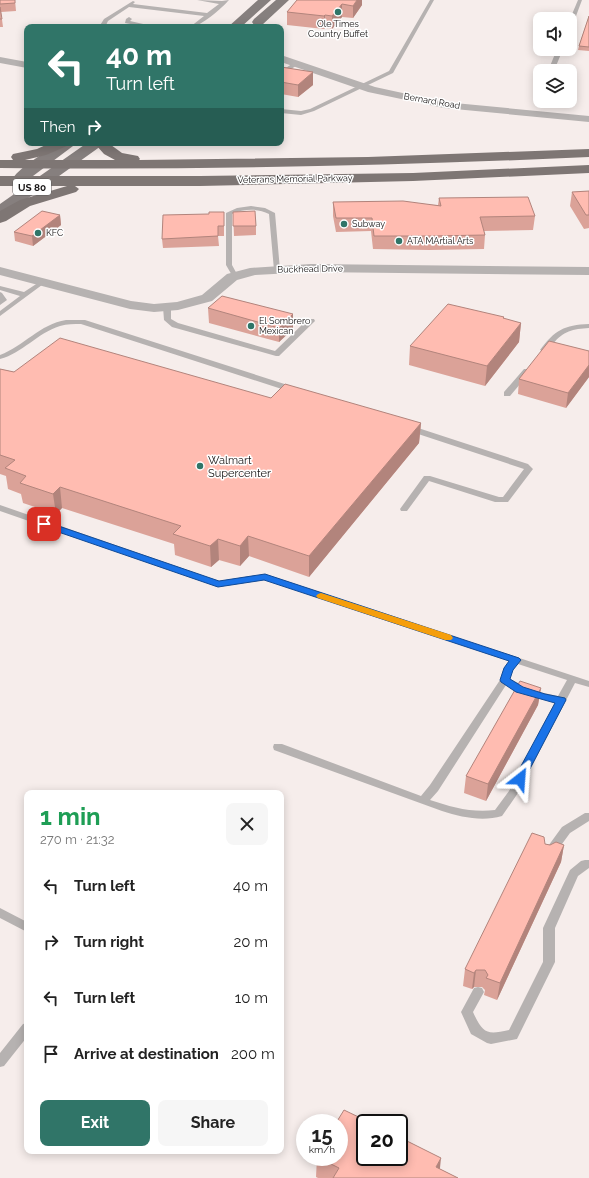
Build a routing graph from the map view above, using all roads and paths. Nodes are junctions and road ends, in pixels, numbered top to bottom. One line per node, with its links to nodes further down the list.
1 (135, 0): 8 (lane)
2 (199, 0): 7 (lane)
3 (265, 0): 17 (main road)
4 (283, 0): 18 (main road)
5 (432, 0): 24 (lane)
6 (580, 0): 11 (lane)
7 (225, 1): 12 (lane)
8 (128, 5): 9 (lane); 14 (lane)
9 (144, 7): 10 (lane); 12 (lane)
10 (137, 12)
11 (575, 12)
12 (210, 15): 16 (lane)
13 (128, 18): 15 (lane)
14 (104, 24)
15 (141, 24)
16 (197, 24)
17 (238, 24)
18 (256, 24)
19 (284, 59): 21 (street, Bernard Road)
20 (0, 60): 22 (street)
21 (297, 63): 23 (lane); 24 (street, Bernard Road)
22 (24, 64)
23 (284, 71)
24 (362, 86): 25 (lane); 26 (street, Bernard Road)
25 (284, 111)
26 (589, 119)
27 (55, 146): 32 (highway)
28 (66, 146): 35 (main road, US 80)
29 (92, 146): 36 (main road, US 80)
30 (104, 146): 33 (highway)
31 (589, 153): 33 (highway, Veterans Memorial Parkway)
32 (0, 160)
33 (330, 163): 36 (highway, Veterans Memorial Parkway)
34 (0, 164): 35 (highway, Veterans Memorial Parkway)
35 (37, 165): 36 (highway, Veterans Memorial Parkway); 39 (main road, US 80)
36 (66, 165): 40 (main road, US 80)
37 (589, 169): 41 (highway, Veterans Memorial Parkway)
38 (0, 181): 39 (highway, Veterans Memorial Parkway)
39 (16, 182): 40 (highway, Veterans Memorial Parkway); 42 (main road, US 80)
40 (39, 182): 41 (highway, Veterans Memorial Parkway); 43 (main road, US 80)
41 (118, 182): 44 (highway)
42 (0, 194)
43 (0, 211)
44 (0, 218)
45 (0, 263): 50 (street, Buckhead Drive)
46 (277, 270): 47 (street, Buckhead Drive); 49 (street, Buckhead Drive); 49 (lane)
47 (589, 271)
48 (0, 272): 50 (street, Buckhead Drive)
49 (235, 276): 54 (street, Buckhead Drive)
50 (44, 281): 52 (lane); 54 (street, Buckhead Drive)
51 (1, 293): 52 (lane); 53 (lane)
52 (26, 295): 55 (lane)
53 (0, 303)
54 (167, 307): 56 (lane)
55 (0, 314)
56 (311, 321)
57 (589, 326): 58 (lane)
58 (540, 355)
59 (0, 357): 61 (lane)
60 (530, 366): 62 (lane)
61 (300, 392)
62 (508, 394)
63 (405, 426): 65 (lane)
64 (0, 508): 66 (lane)
65 (404, 510)
66 (516, 660): 67 (lane); 68 (lane)
67 (572, 679): 69 (lane); 70 (lane)
68 (505, 680): 70 (lane); 72 (lane)
69 (589, 684)
70 (561, 700): 72 (lane)
71 (278, 747): 72 (lane)
72 (423, 801)
73 (589, 817): 74 (lane)
74 (547, 856)
75 (589, 864): 78 (lane)
76 (0, 913): 77 (lane)
77 (24, 925)
78 (478, 992)
79 (24, 1032): 80 (lane)
80 (0, 1062)

